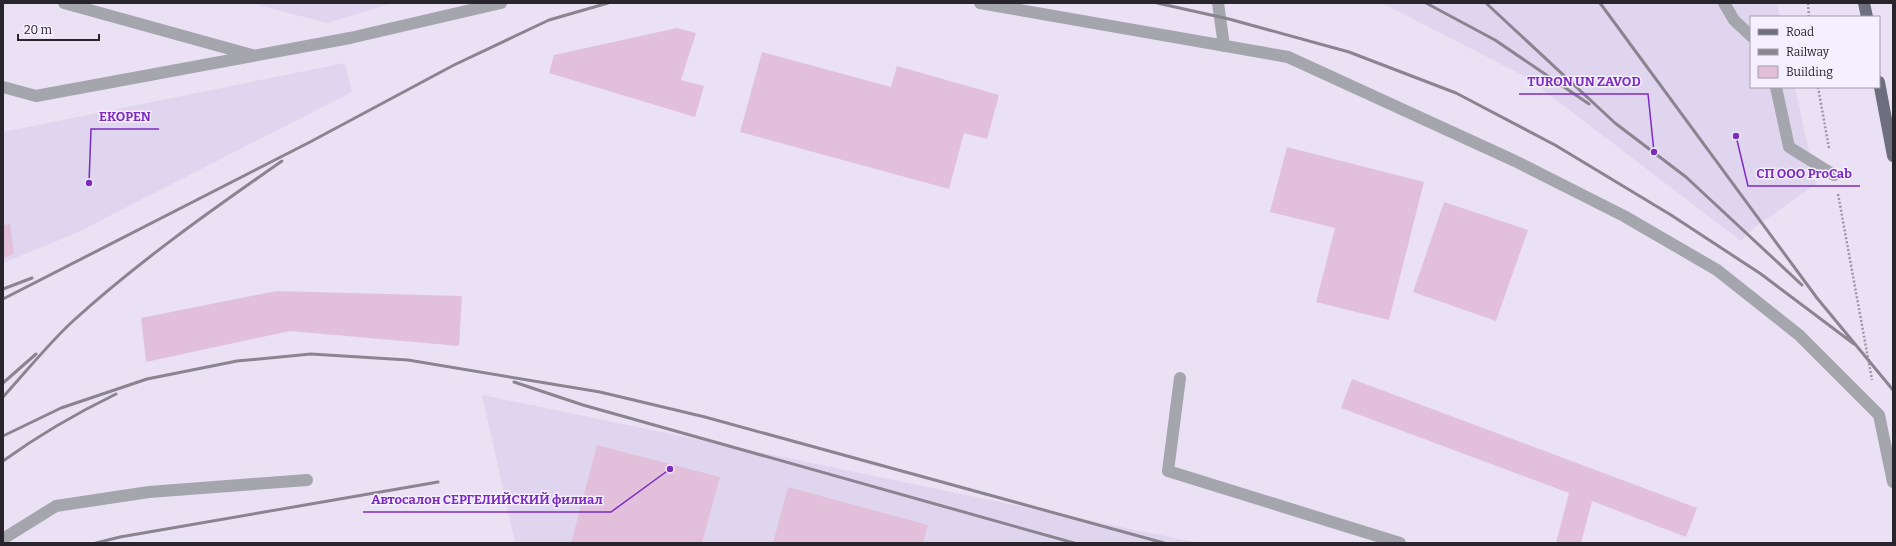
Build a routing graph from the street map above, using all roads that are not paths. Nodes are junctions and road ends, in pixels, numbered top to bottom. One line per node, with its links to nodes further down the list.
1 (64, 3): 10 (lane)
2 (501, 3): 10 (lane)
3 (980, 3): 9 (lane)
4 (1218, 3): 9 (lane)
5 (1724, 3): 8 (lane)
6 (1864, 3): 7 (main road)
7 (1867, 16)
8 (1750, 35)
9 (1224, 46): 18 (lane)
10 (255, 56): 11 (lane)
11 (3, 87)
12 (1880, 87): 14 (main road)
13 (1776, 88): 15 (lane)
14 (1893, 156)
15 (1834, 175)
16 (1180, 378): 20 (lane)
17 (307, 480): 19 (lane)
18 (1893, 482)
19 (3, 539)
20 (1400, 543)

